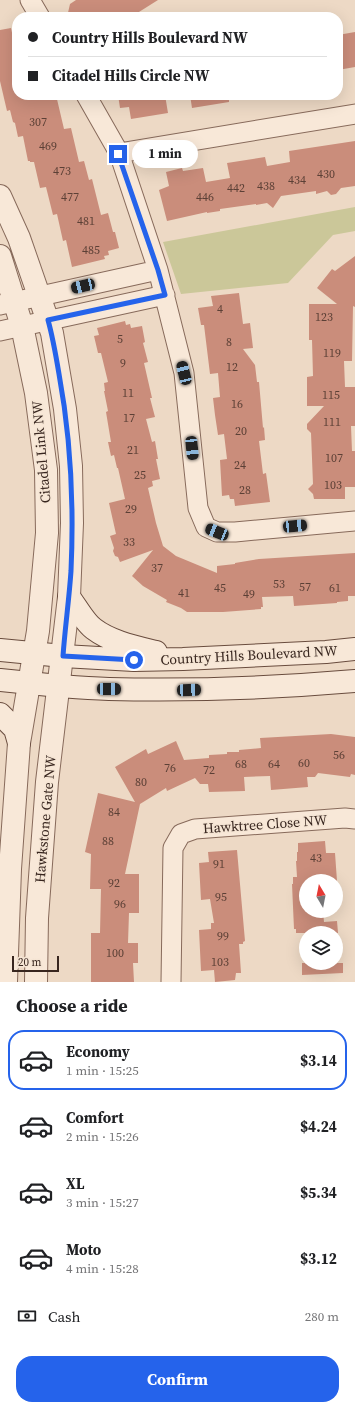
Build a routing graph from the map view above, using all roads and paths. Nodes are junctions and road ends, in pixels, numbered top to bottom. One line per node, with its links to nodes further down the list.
1 (30, 0): 2 (street)
2 (37, 12)
3 (89, 100): 5 (street)
4 (355, 114): 5 (street)
5 (118, 154): 8 (street)
6 (0, 196): 10 (street, Citadel Link NW)
7 (0, 256): 11 (street, Citadel Link NW)
8 (158, 270): 9 (street); 10 (street)
9 (165, 295): 12 (street); 15 (street)
10 (40, 296): 11 (street); 12 (street, Citadel Link NW)
11 (7, 303): 13 (street, Citadel Link NW)
12 (48, 320): 13 (street); 16 (street, Citadel Link NW)
13 (22, 326): 14 (street); 19 (street, Citadel Link NW)
14 (0, 331)
15 (355, 521)
16 (69, 597): 20 (street, Citadel Link NW); 21 (street)
17 (355, 649): 21 (street, Country Hills Boulevard NW)
18 (0, 650): 19 (street, Country Hills Boulevard NW)
19 (34, 653): 20 (street, Country Hills Boulevard NW); 24 (street)
20 (63, 656): 21 (street, Country Hills Boulevard NW); 25 (street, Hawkstone Gate NW)
21 (183, 659)
22 (0, 680): 24 (street)
23 (355, 681): 25 (street)
24 (30, 683): 25 (street); 27 (street)
25 (59, 686): 30 (street, Hawkstone Gate NW)
26 (0, 714): 27 (street)
27 (19, 743): 29 (street)
28 (355, 819): 31 (street, Hawktree Close NW)
29 (6, 982)
30 (36, 982)
31 (171, 982)

